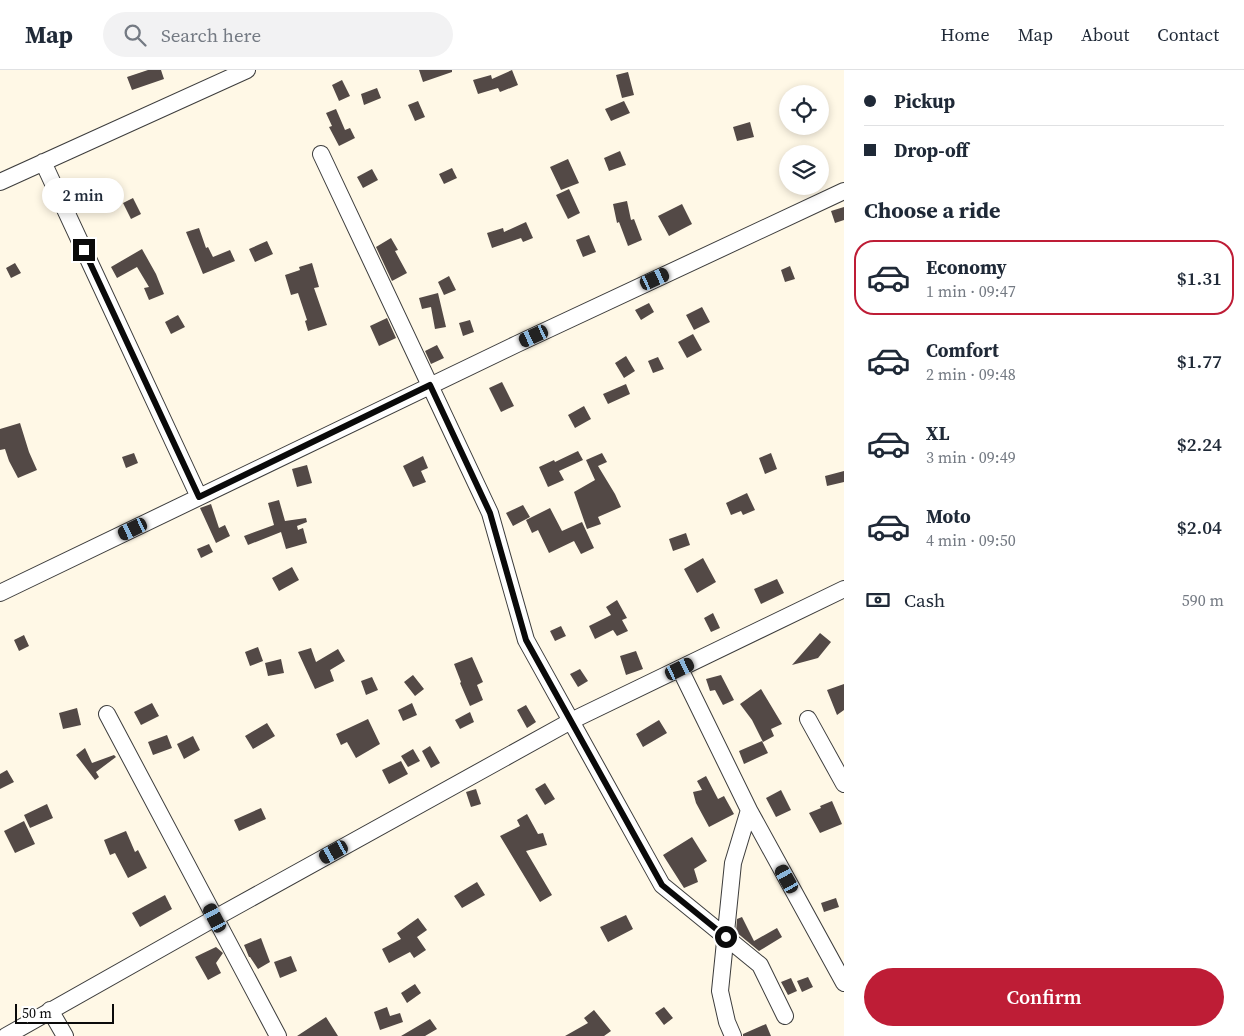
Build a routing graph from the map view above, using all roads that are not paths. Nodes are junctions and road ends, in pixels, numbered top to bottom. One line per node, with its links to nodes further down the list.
1 (247, 70): 3 (street)
2 (321, 154): 6 (street)
3 (43, 162): 4 (street); 7 (street)
4 (0, 182)
5 (844, 191): 6 (street)
6 (430, 385): 7 (street); 13 (street)
7 (199, 497): 9 (street)
8 (844, 589): 10 (street)
9 (0, 592)
10 (680, 669): 13 (street); 15 (street)
11 (107, 714): 16 (street)
12 (808, 719): 14 (street)
13 (571, 721): 16 (street); 17 (street)
14 (844, 784)
15 (749, 810): 17 (street); 18 (street)
16 (215, 918): 19 (street); 23 (street)
17 (726, 937): 20 (street); 24 (street)
18 (844, 983)
19 (50, 1010): 21 (street); 22 (street)
20 (786, 1016)
21 (6, 1036)
22 (65, 1036)
23 (278, 1036)
24 (733, 1036)

